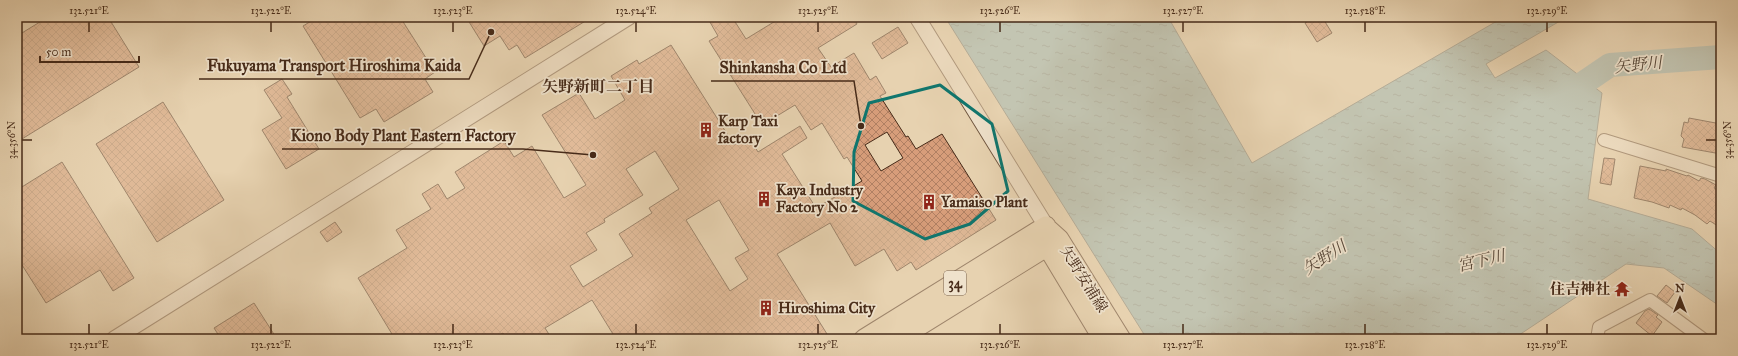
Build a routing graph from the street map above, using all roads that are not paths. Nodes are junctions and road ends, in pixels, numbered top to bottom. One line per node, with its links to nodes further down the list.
1 (629, 17): 6 (street)
2 (917, 17): 5 (street)
3 (1604, 140): 4 (street)
4 (1721, 176)
5 (1050, 237): 7 (main road, 34); 8 (main road, 矢野安浦線 / 34); 9 (main road, 矢野安浦線); 10 (main road, 矢野安浦線)
6 (114, 339)
7 (864, 339)
8 (898, 339)
9 (1103, 339)
10 (1121, 339)
11 (1597, 339): 12 (street)
12 (1703, 339)

